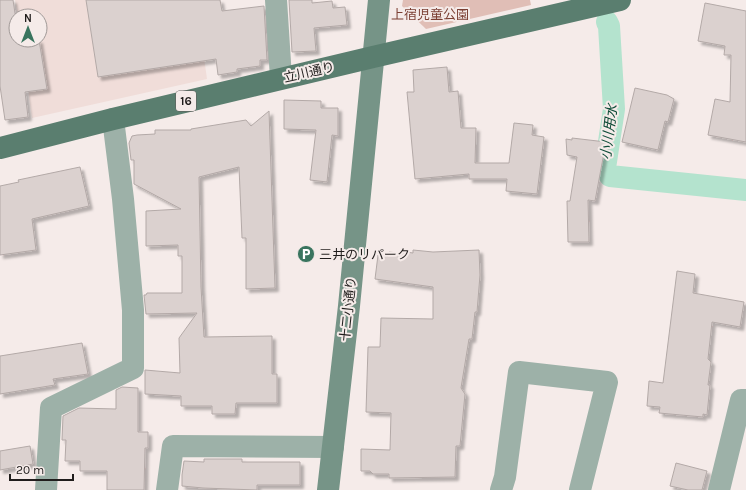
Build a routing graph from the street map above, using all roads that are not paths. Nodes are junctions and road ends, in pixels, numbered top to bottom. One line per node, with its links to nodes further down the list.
1 (276, 0): 5 (street)
2 (379, 0): 4 (street, 十二小通り)
3 (620, 0): 4 (main road, 立川通り / 16)
4 (373, 56): 5 (main road, 立川通り / 16); 9 (street, 十二小通り)
5 (281, 78): 6 (main road, 立川通り / 16)
6 (112, 118): 7 (main road, 立川通り / 16); 10 (street)
7 (0, 148)
8 (746, 400): 15 (street)
9 (332, 447): 11 (street); 12 (street, 十二小通り)
10 (46, 490)
11 (167, 490)
12 (328, 490)
13 (501, 490): 14 (street)
14 (580, 490)
15 (719, 490)

